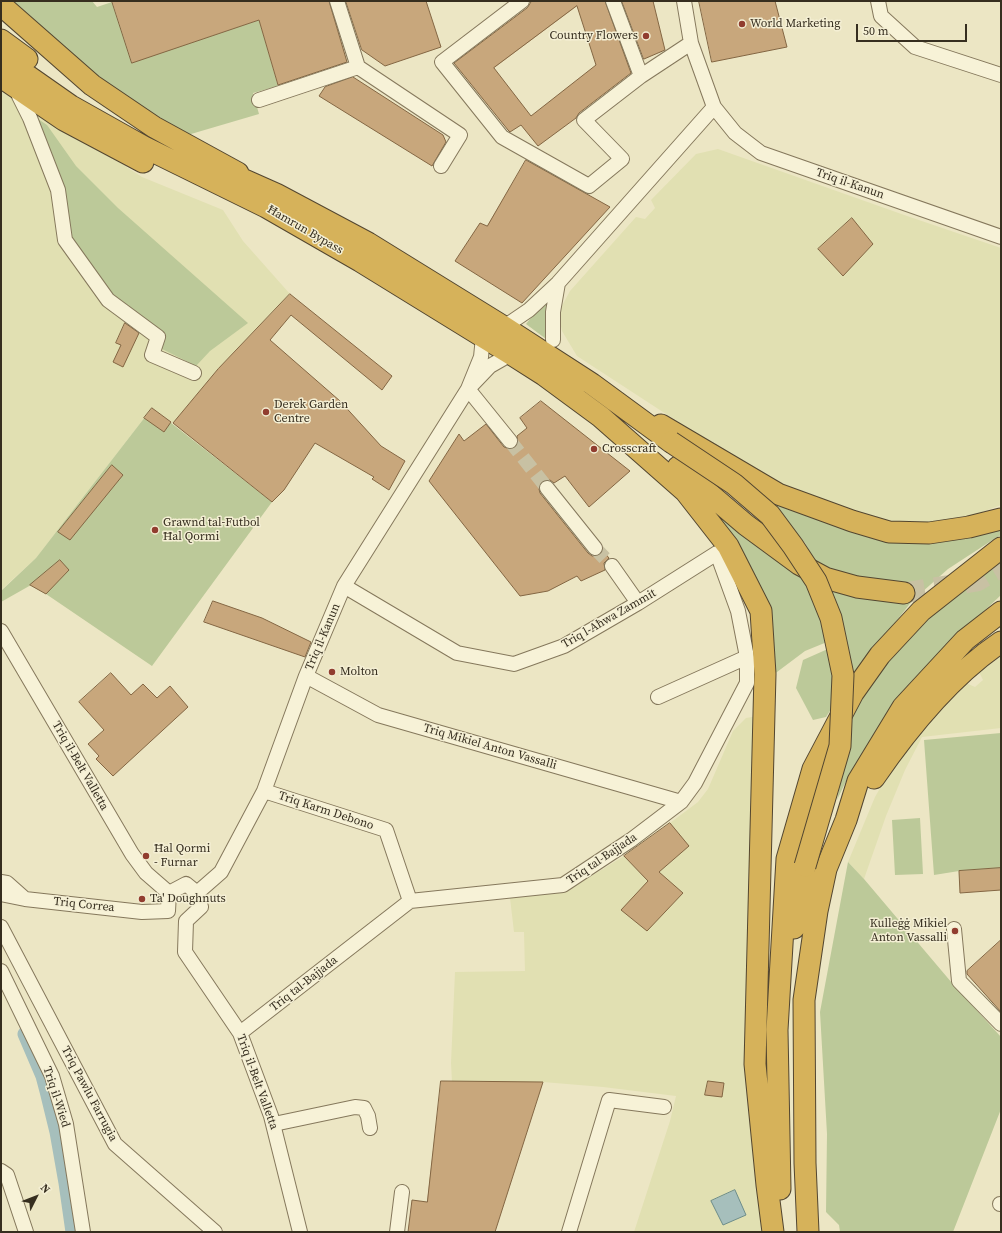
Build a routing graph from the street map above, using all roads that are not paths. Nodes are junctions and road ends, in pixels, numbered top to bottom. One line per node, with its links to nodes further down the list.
1 (337, 1): 10 (street)
2 (522, 1): 12 (street)
3 (613, 1): 12 (street)
4 (684, 1): 8 (street, Triq il-Kanun)
5 (878, 1): 11 (street)
6 (5, 6): 19 (highway)
7 (1, 40): 16 (highway, Ħamrun Bypass)
8 (691, 43): 12 (street); 17 (street, Triq il-Kanun)
9 (1, 57): 16 (highway, Ħamrun Bypass)
10 (358, 67): 15 (street); 18 (street)
11 (1001, 75)
12 (641, 76)
13 (1, 77): 14 (highway)
14 (22, 92): 19 (highway); 26 (street)
15 (259, 100)
16 (75, 101): 19 (highway, Ħamrun Bypass)
17 (714, 107): 20 (street, Triq il-Kanun); 21 (street)
18 (441, 166)
19 (271, 200): 22 (highway, Ħamrun Bypass); 23 (highway, Ħamrun Bypass)
20 (1001, 238)
21 (558, 283): 22 (street); 24 (street)
22 (504, 327): 28 (highway, Ħamrun Bypass)
23 (483, 337): 25 (highway, Ħamrun Bypass); 29 (street, Triq il-Kanun)
24 (552, 340)
25 (511, 354): 27 (highway, Ħamrun Bypass); 29 (street, Triq il-Kanun)
26 (194, 373)
27 (544, 375): 30 (highway, Ħamrun Bypass); 36 (highway)
28 (592, 384): 33 (highway); 66 (highway, bridge)
29 (468, 389): 31 (street); 38 (street, Triq il-Kanun)
30 (601, 417): 39 (highway); 75 (highway)
31 (510, 441)
32 (547, 488): 34 (street)
33 (1001, 519)
34 (595, 548)
35 (1001, 548): 76 (highway)
36 (717, 553): 40 (street, Triq l-Aħwa Zammit); 44 (street, Triq tal-Bajjada)
37 (612, 566): 40 (street)
38 (344, 586): 40 (street, Triq l-Aħwa Zammit); 45 (street, Triq il-Kanun)
39 (904, 594)
40 (638, 603)
41 (1001, 612): 49 (highway)
42 (1, 631): 51 (street, Triq il-Belt Valletta)
43 (1001, 642): 49 (highway)
44 (747, 657): 46 (street); 48 (street, Triq tal-Bajjada)
45 (306, 676): 47 (street, Triq il-Kanun); 48 (street, Triq Mikiel Anton Vassalli)
46 (658, 697)
47 (264, 791): 52 (street, Triq il-Kanun); 55 (street, Triq Karm Debono)
48 (680, 802): 55 (street, Triq tal-Bajjada)
49 (846, 820): 66 (highway)
50 (1, 882): 54 (street)
51 (169, 893): 52 (street); 56 (street)
52 (197, 893): 57 (street)
53 (1, 894): 54 (street, Triq Correa)
54 (26, 899): 56 (street, Triq Correa)
55 (410, 901): 62 (street, Triq tal-Bajjada)
56 (168, 911): 57 (street)
57 (186, 921): 62 (street, Triq il-Belt Valletta)
58 (1, 927): 71 (street, Triq Pawlu Farrugia)
59 (954, 929): 61 (street)
60 (1, 971): 70 (street, Triq il-Wied)
61 (1001, 1024)
62 (240, 1033): 64 (street, Triq il-Belt Valletta)
63 (664, 1107): 74 (street)
64 (274, 1124): 65 (street); 72 (street, Triq il-Belt Valletta)
65 (370, 1128)
66 (805, 1163): 77 (highway)
67 (1, 1171): 69 (street)
68 (402, 1192): 73 (street)
69 (26, 1232)
70 (83, 1232)
71 (215, 1232)
72 (300, 1232)
73 (397, 1232)
74 (569, 1232)
75 (773, 1232)
76 (781, 1232)
77 (808, 1232)

